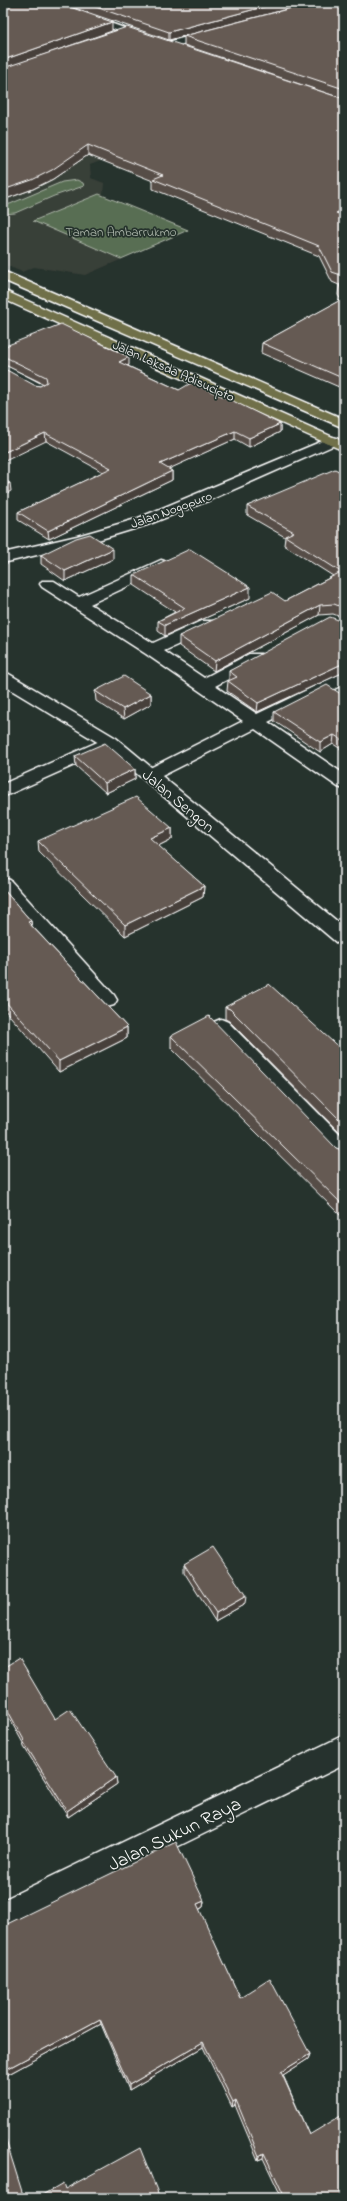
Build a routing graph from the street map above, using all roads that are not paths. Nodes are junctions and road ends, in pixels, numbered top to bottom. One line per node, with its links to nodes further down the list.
1 (45, 3): 2 (street)
2 (126, 31): 4 (street); 5 (street)
3 (220, 31): 5 (street)
4 (112, 36)
5 (161, 43): 6 (street)
6 (190, 52)
7 (3, 275): 13 (main road, Jalan Laksda Adisucipto)
8 (3, 294): 9 (main road, Jalan Laksda Adisucipto)
9 (68, 323): 10 (street); 14 (main road, Jalan Laksda Adisucipto)
10 (53, 329)
11 (3, 368): 12 (street)
12 (40, 389)
13 (344, 424)
14 (338, 444): 15 (street, Jalan Nogopuro)
15 (3, 558)
16 (175, 559): 18 (street)
17 (48, 584): 18 (street)
18 (79, 603): 21 (street)
19 (222, 618): 21 (street)
20 (271, 649): 24 (street)
21 (152, 650): 24 (street)
22 (344, 677): 25 (street)
23 (3, 678): 26 (street, Jalan Sengon)
24 (203, 685): 25 (street)
25 (257, 722): 27 (street); 28 (street)
26 (110, 742): 27 (street, Jalan Sengon); 29 (street)
27 (150, 775): 31 (street, Jalan Sengon)
28 (344, 783)
29 (3, 791)
30 (3, 885): 32 (street)
31 (344, 938)
32 (107, 1000)
33 (221, 1027): 34 (street)
34 (344, 1153)
35 (344, 1750): 36 (street, Jalan Sukun Raya)
36 (3, 1916)

